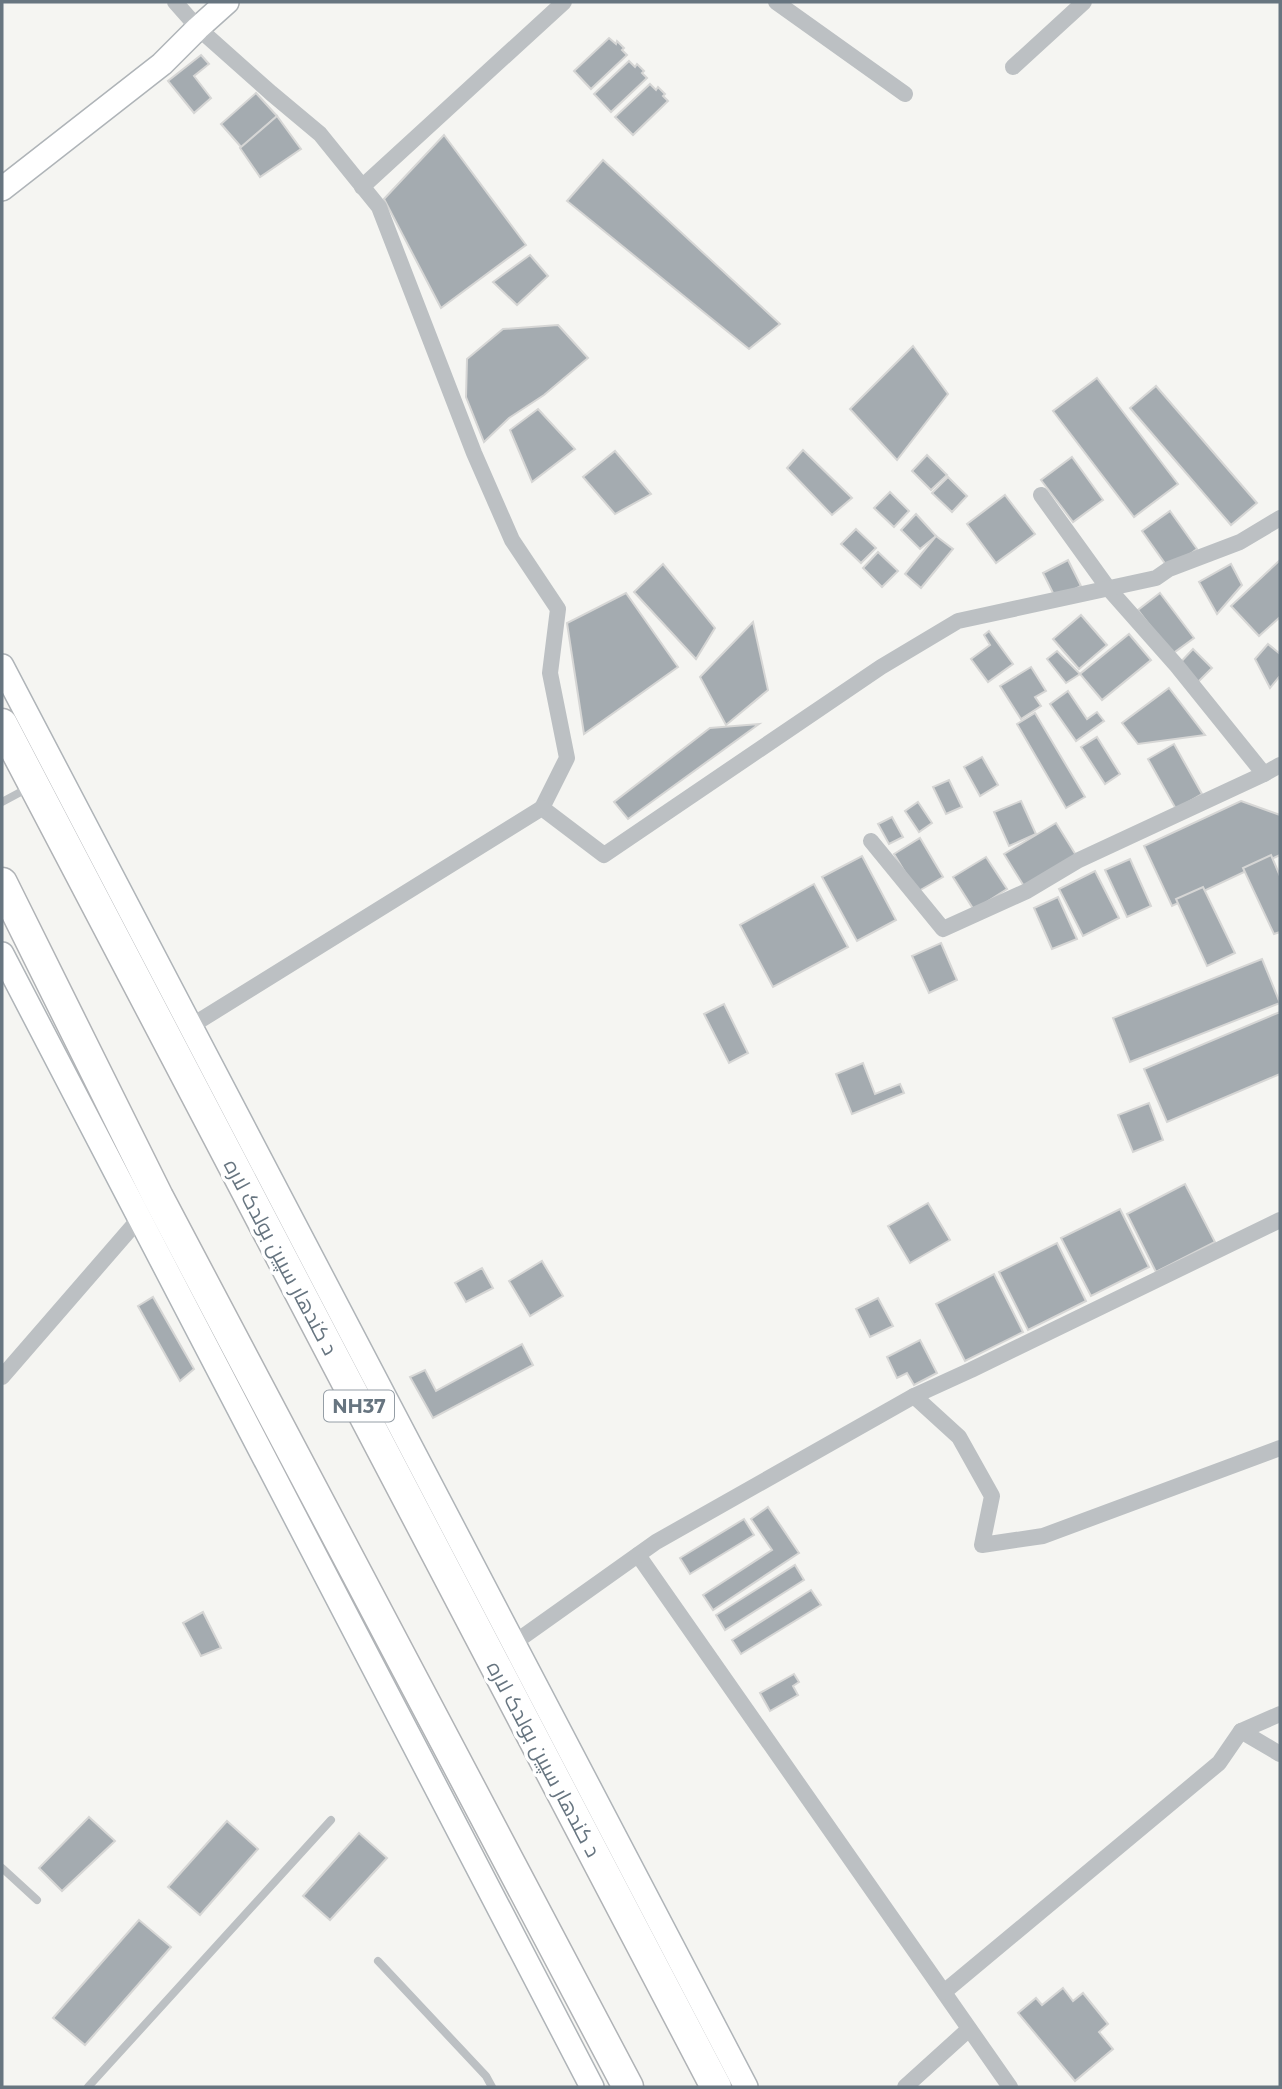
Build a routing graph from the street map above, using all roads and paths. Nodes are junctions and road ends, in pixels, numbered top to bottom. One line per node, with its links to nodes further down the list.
1 (175, 2): 6 (street)
2 (227, 2): 6 (street)
3 (564, 2): 9 (street)
4 (776, 2): 8 (street)
5 (1084, 2): 7 (street)
6 (198, 28): 9 (street); 10 (street)
7 (1013, 67)
8 (905, 94)
9 (362, 187): 20 (street)
10 (2, 189)
11 (1041, 495): 13 (street)
12 (1280, 518): 13 (street)
13 (1108, 588): 17 (street); 20 (street)
14 (2, 666): 18 (street)
15 (2, 724): 18 (highway, د کندهار سپین بولدک لاره / NH37)
16 (1280, 765): 17 (street)
17 (1264, 774): 21 (street)
18 (46, 779): 19 (lane); 24 (street); 45 (highway, د کندهار سپین بولدک لاره / NH37)
19 (2, 802)
20 (542, 808): 24 (street)
21 (871, 841)
22 (2, 883): 23 (highway)
23 (17, 964): 25 (street); 44 (highway)
24 (191, 1026): 31 (street)
25 (139, 1219): 27 (street); 43 (street)
26 (1280, 1220): 28 (street)
27 (2, 1377)
28 (914, 1395): 29 (street); 30 (street)
29 (1280, 1448)
30 (638, 1555): 31 (street); 39 (street)
31 (514, 1643): 46 (street)
32 (1280, 1714): 33 (street)
33 (1241, 1731): 34 (street); 39 (street)
34 (1280, 1754)
35 (331, 1820): 41 (lane)
36 (2, 1868): 37 (lane)
37 (37, 1900)
38 (378, 1961): 42 (lane)
39 (944, 1992): 40 (street)
40 (969, 2029): 47 (street); 48 (street)
41 (89, 2087)
42 (492, 2087)
43 (592, 2087)
44 (628, 2087)
45 (716, 2087)
46 (746, 2087)
47 (905, 2087)
48 (1010, 2087)

